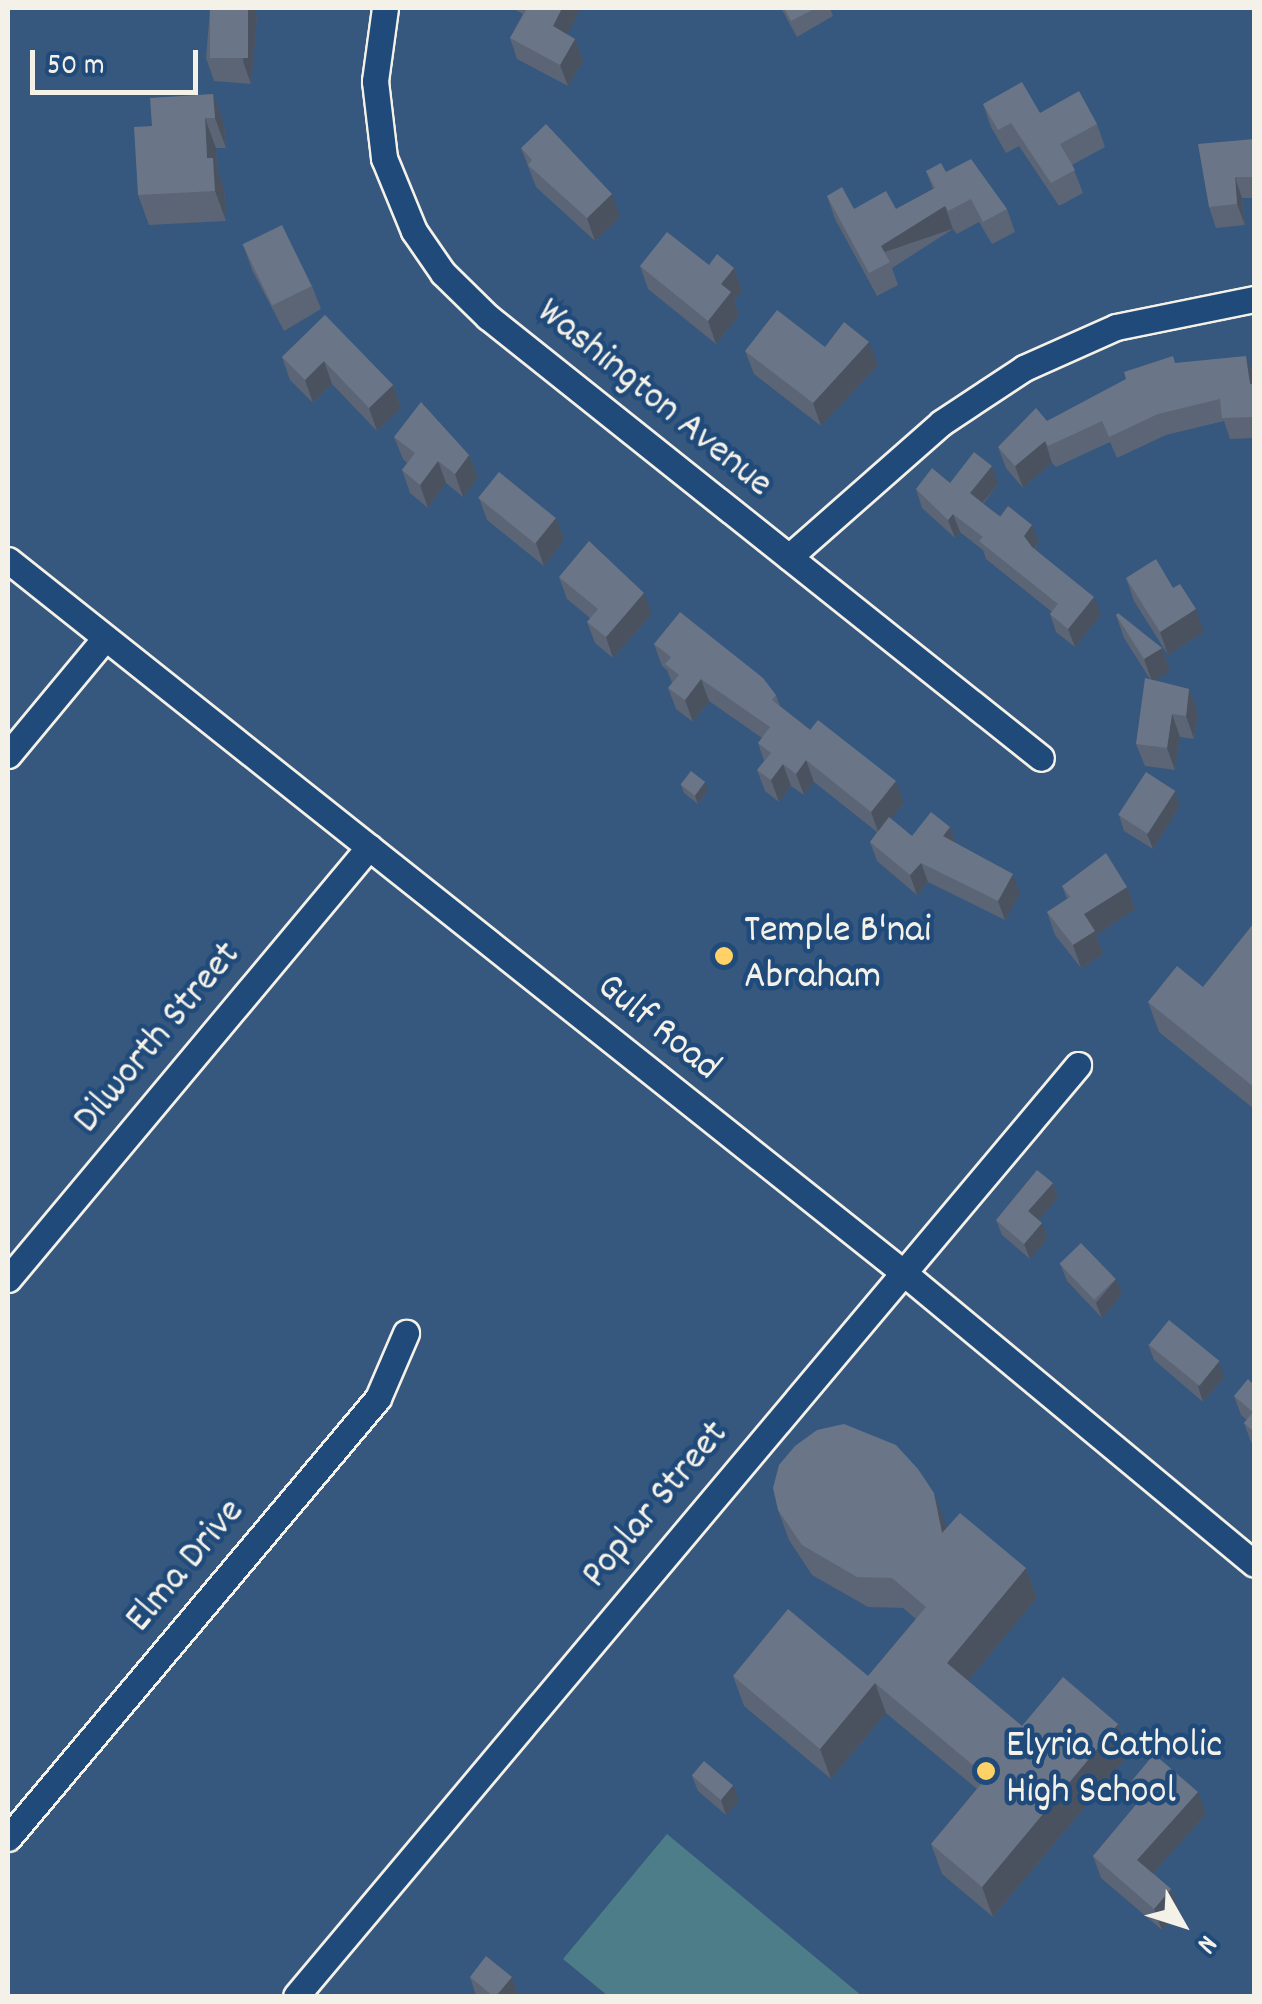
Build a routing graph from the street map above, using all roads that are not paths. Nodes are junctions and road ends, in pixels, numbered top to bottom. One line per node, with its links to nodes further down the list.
1 (385, 8): 3 (street, Washington Avenue)
2 (1254, 299): 3 (street)
3 (790, 557): 7 (street, Washington Avenue)
4 (8, 560): 5 (street, Gulf Road)
5 (106, 638): 6 (street); 8 (street, Gulf Road)
6 (8, 755)
7 (1041, 758)
8 (369, 847): 10 (street, Gulf Road); 11 (street, Dilworth Street)
9 (1078, 1065): 10 (street, Poplar Street)
10 (904, 1273): 13 (street, Gulf Road); 15 (street, Poplar Street)
11 (8, 1279)
12 (406, 1333): 14 (street, Elma Drive)
13 (1254, 1564)
14 (8, 1838)
15 (296, 1996)

